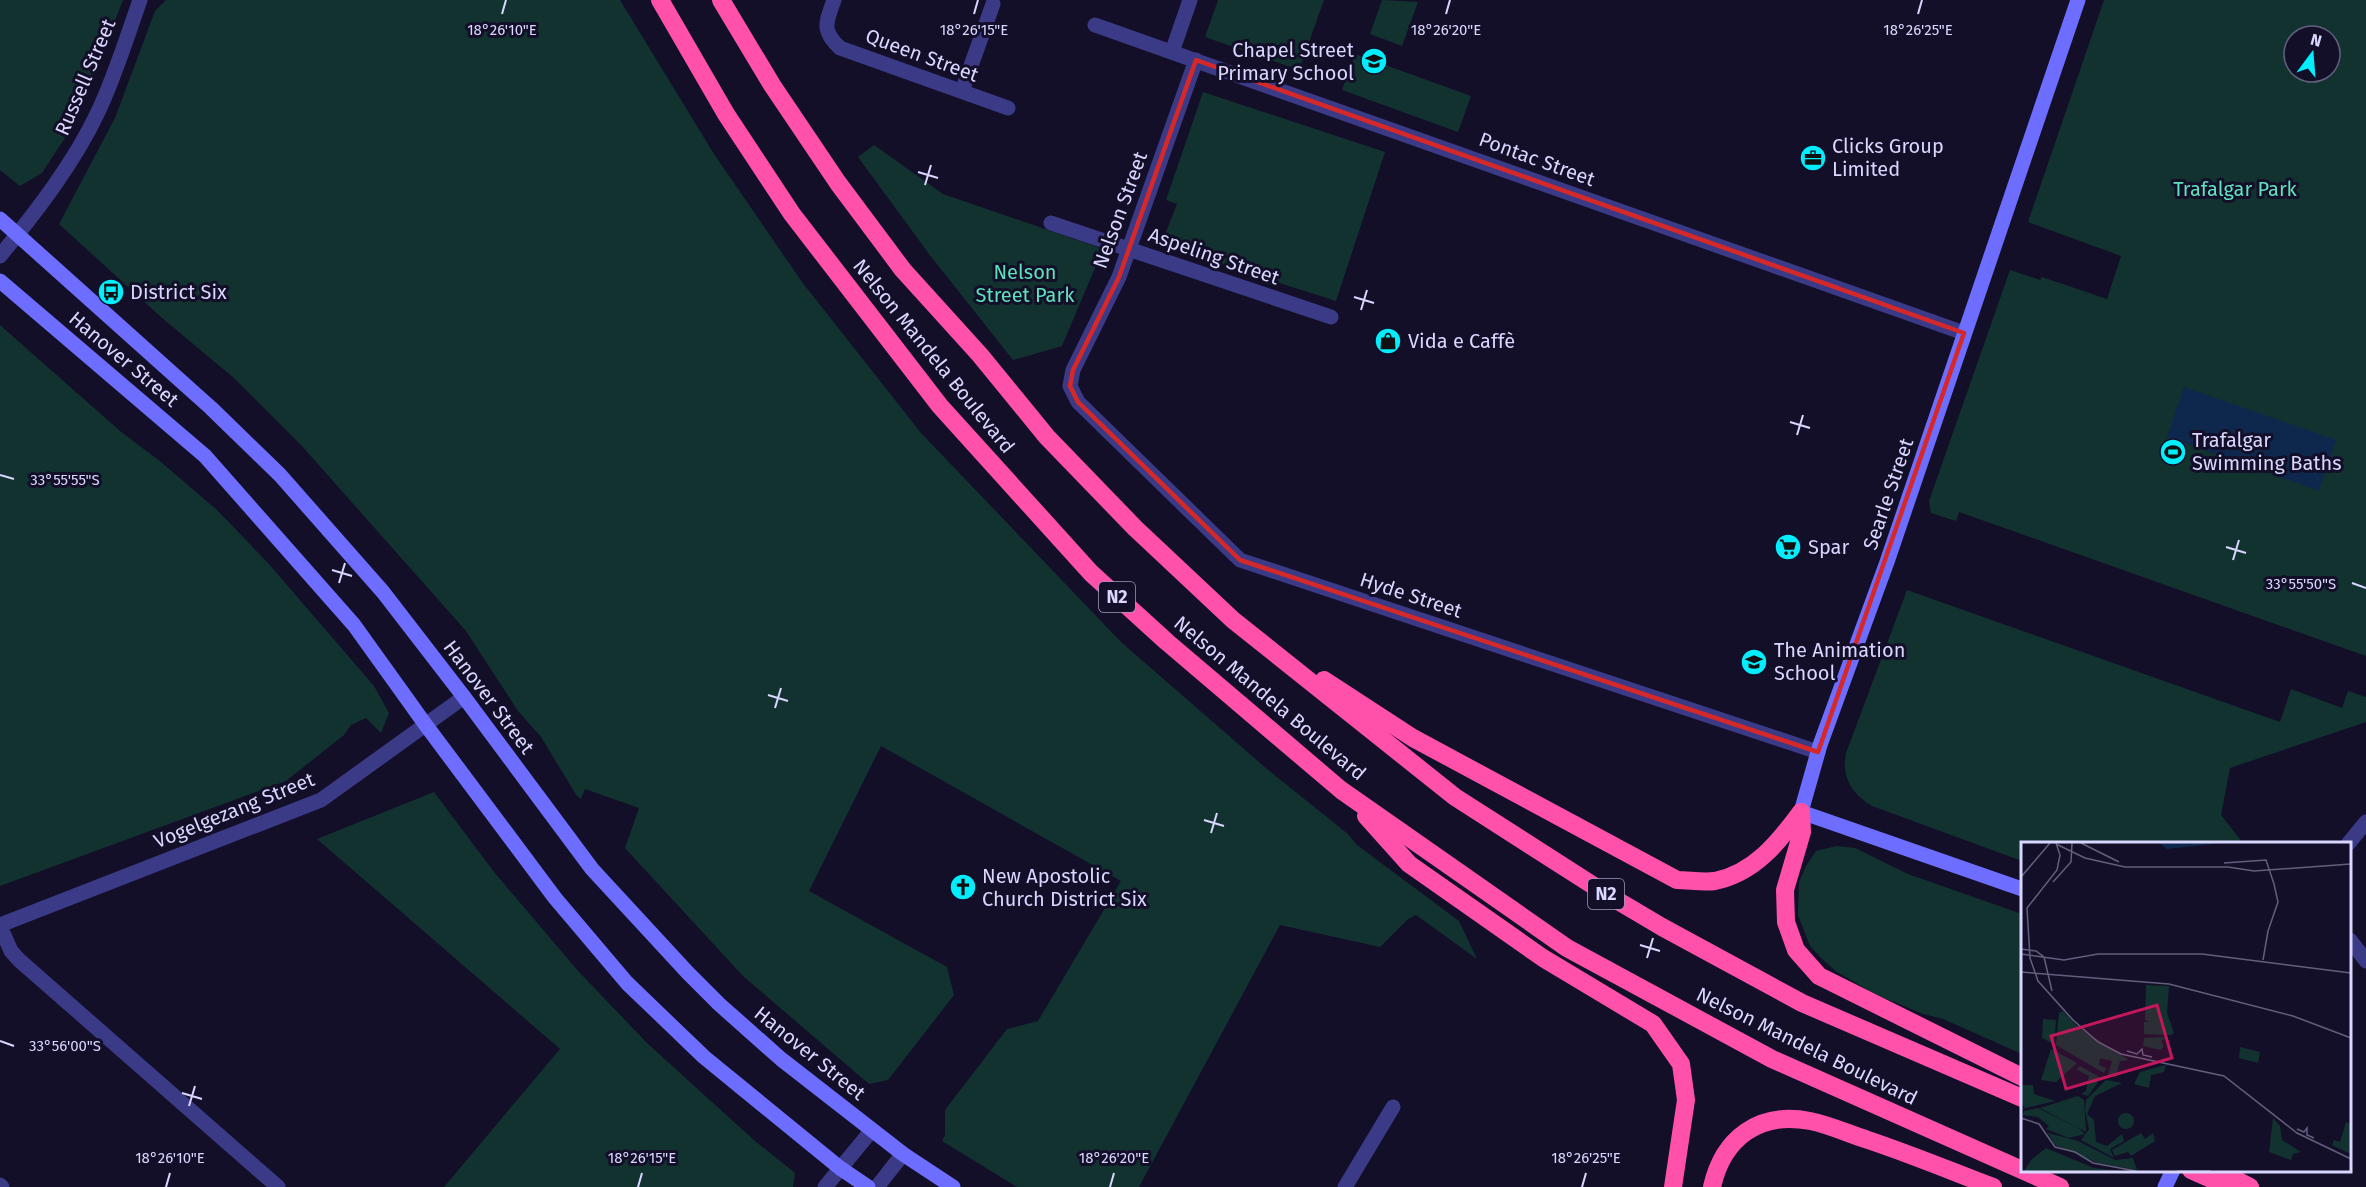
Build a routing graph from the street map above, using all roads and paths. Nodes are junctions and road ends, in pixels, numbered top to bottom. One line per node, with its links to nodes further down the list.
1 (140, 0): 15 (street, Russell Street)
2 (660, 0): 26 (highway, Nelson Mandela Boulevard / N2)
3 (721, 0): 22 (highway, Nelson Mandela Boulevard / N2)
4 (834, 0): 11 (street, Queen Street)
5 (1190, 0): 9 (street)
6 (2078, 0): 20 (street, Searle Street)
7 (993, 4): 11 (street)
8 (1095, 25): 9 (street, Pontac Street)
9 (1172, 52): 10 (street, Pontac Street)
10 (1196, 60): 16 (street, Nelson Street); 20 (street, Pontac Street)
11 (962, 91): 12 (street, Queen Street)
12 (1008, 108)
13 (0, 219): 15 (street, Hanover Street)
14 (1051, 223): 16 (street, Aspeling Street)
15 (18, 234): 17 (street, Russell Street); 23 (street, Hanover Street)
16 (1128, 249): 19 (street, Aspeling Street); 21 (street, Nelson Street)
17 (0, 256)
18 (0, 280): 24 (street, Hanover Street)
19 (1331, 317)
20 (1964, 333): 25 (street, Searle Street)
21 (1073, 370): 25 (street, Hyde Street)
22 (1233, 620): 27 (highway); 35 (highway, Nelson Mandela Boulevard / N2)
23 (464, 697): 24 (street, Vogelgezang Street); 37 (street, Hanover Street)
24 (425, 724): 31 (street, Vogelgezang Street); 39 (street, Hanover Street)
25 (1818, 752): 27 (street, Searle Street)
26 (1341, 790): 40 (highway, Nelson Mandela Boulevard / N2); 52 (highway)
27 (1801, 812): 30 (street); 34 (highway)
28 (2366, 822): 29 (street)
29 (2349, 842)
30 (2021, 890)
31 (0, 925): 46 (street)
32 (2351, 942): 33 (street)
33 (2366, 961)
34 (2021, 1077)
35 (2021, 1098)
36 (1393, 1107): 51 (street)
37 (872, 1130): 38 (street, Hanover Street); 39 (street)
38 (903, 1154): 49 (street); 50 (street, Hanover Street)
39 (840, 1168): 47 (street); 48 (street, Hanover Street)
40 (2021, 1169)
41 (2027, 1172): 45 (highway, Nelson Mandela Boulevard / N2)
42 (2171, 1172): 55 (street)
43 (2198, 1172): 44 (highway)
44 (2226, 1180): 56 (highway)
45 (2056, 1185)
46 (278, 1187)
47 (825, 1187)
48 (868, 1187)
49 (877, 1187)
50 (953, 1187)
51 (1345, 1187)
52 (1673, 1187)
53 (1712, 1187): 54 (highway)
54 (1993, 1187)
55 (2165, 1187)
56 (2250, 1187)

